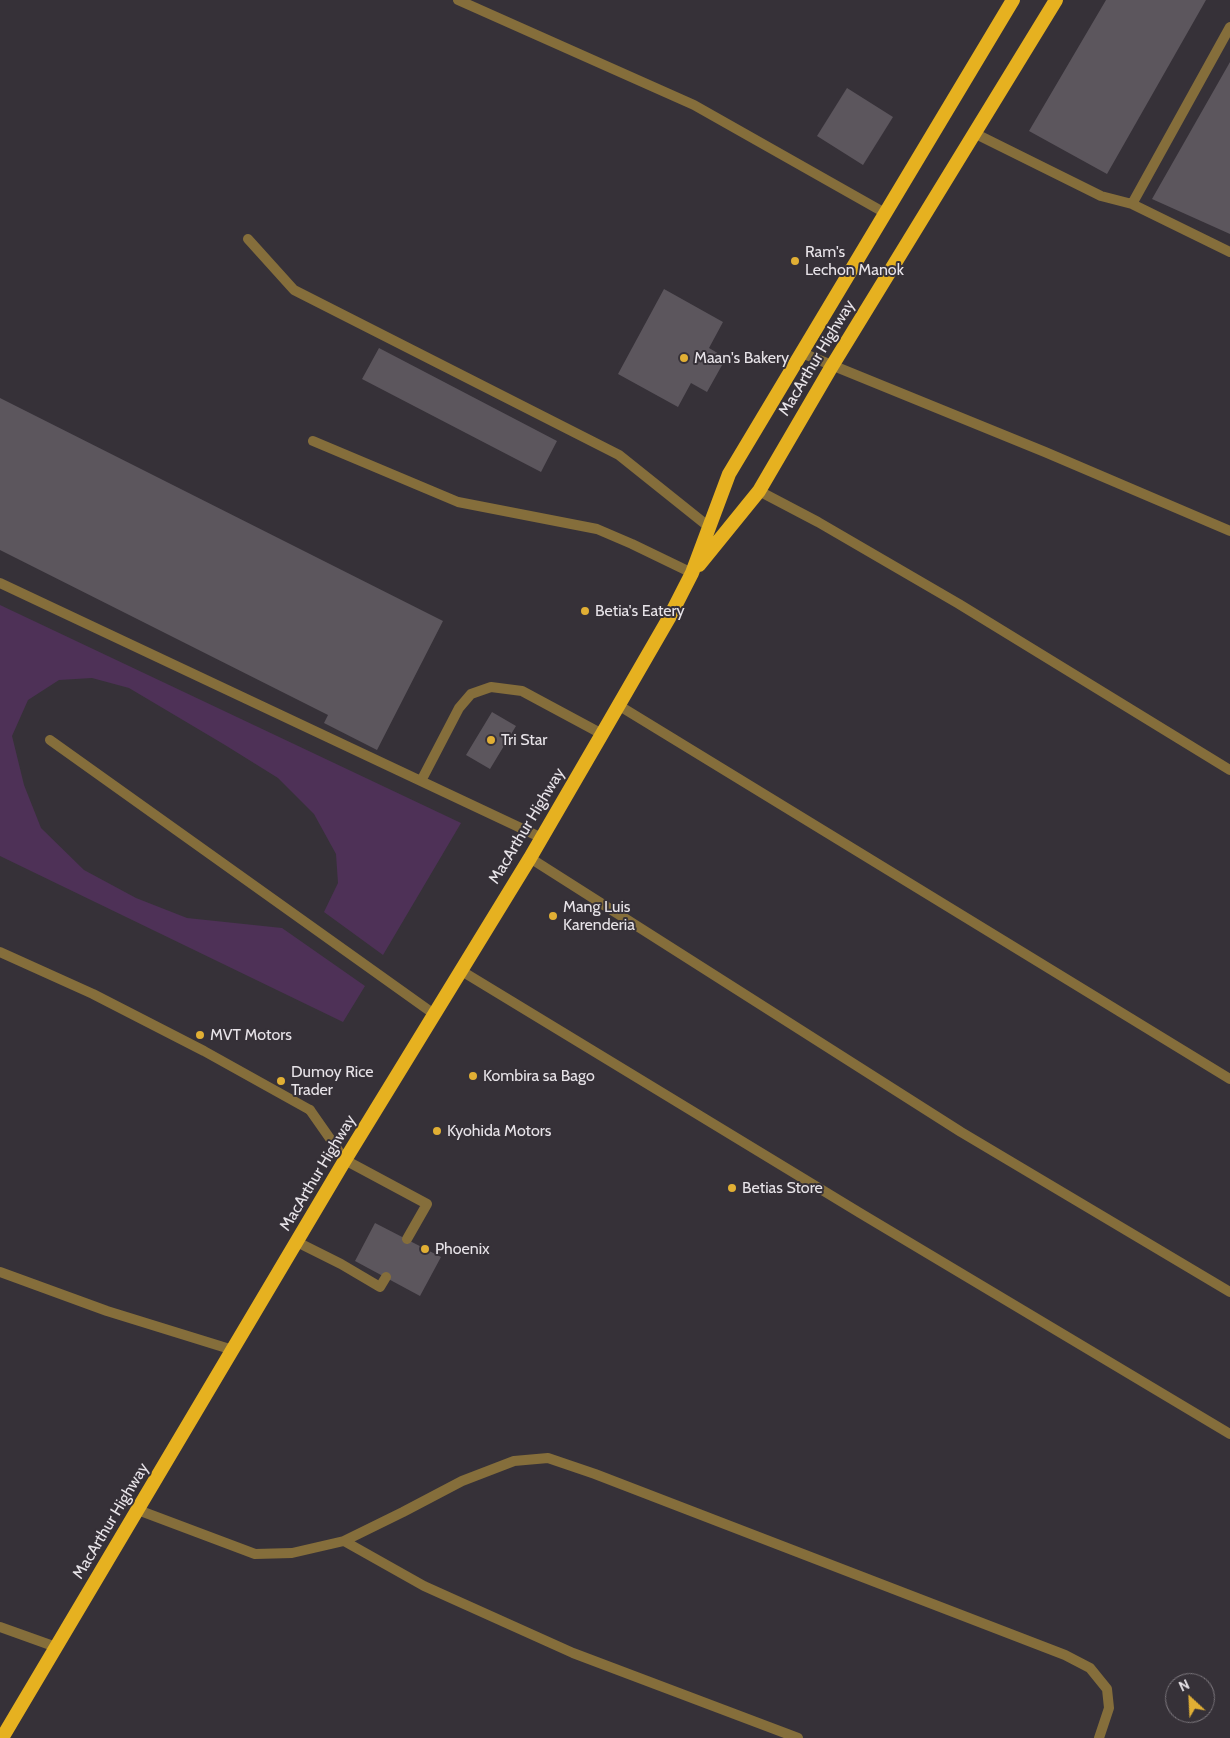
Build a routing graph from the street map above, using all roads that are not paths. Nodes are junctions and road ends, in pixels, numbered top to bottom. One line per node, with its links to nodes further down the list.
1 (458, 0): 7 (street)
2 (1013, 0): 7 (highway, MacArthur Highway)
3 (1056, 0): 5 (highway, MacArthur Highway)
4 (1230, 27): 6 (street)
5 (974, 133): 6 (street); 11 (highway, MacArthur Highway)
6 (1132, 204): 9 (street)
7 (885, 213): 10 (highway, MacArthur Highway)
8 (248, 239): 14 (street)
9 (1230, 252)
10 (802, 353): 11 (street); 14 (highway, MacArthur Highway)
11 (832, 366): 13 (highway, MacArthur Highway); 15 (street)
12 (313, 441): 16 (street)
13 (759, 490): 16 (highway, MacArthur Highway); 21 (street)
14 (709, 527): 16 (highway, MacArthur Highway)
15 (1230, 530)
16 (692, 573): 18 (highway, MacArthur Highway)
17 (0, 583): 22 (street)
18 (618, 705): 19 (highway, MacArthur Highway); 28 (street)
19 (602, 734): 22 (street); 23 (highway, MacArthur Highway)
20 (50, 740): 27 (street)
21 (1230, 770)
22 (421, 781): 23 (street)
23 (542, 838): 24 (highway, MacArthur Highway)
24 (530, 858): 26 (highway, MacArthur Highway); 34 (street)
25 (0, 952): 29 (street)
26 (460, 970): 27 (highway, MacArthur Highway); 36 (street)
27 (434, 1014): 29 (highway, MacArthur Highway)
28 (1230, 1079)
29 (345, 1160): 30 (street); 31 (highway, MacArthur Highway)
30 (407, 1239)
31 (297, 1242): 33 (street); 35 (highway, MacArthur Highway)
32 (0, 1272): 35 (street)
33 (386, 1277)
34 (1230, 1292)
35 (233, 1350): 37 (highway, MacArthur Highway)
36 (1230, 1434)
37 (138, 1510): 38 (street); 40 (highway, MacArthur Highway)
38 (344, 1541): 42 (street); 43 (street)
39 (0, 1627): 40 (street)
40 (56, 1647): 41 (highway, MacArthur Highway)
41 (2, 1738)
42 (798, 1738)
43 (1099, 1738)

